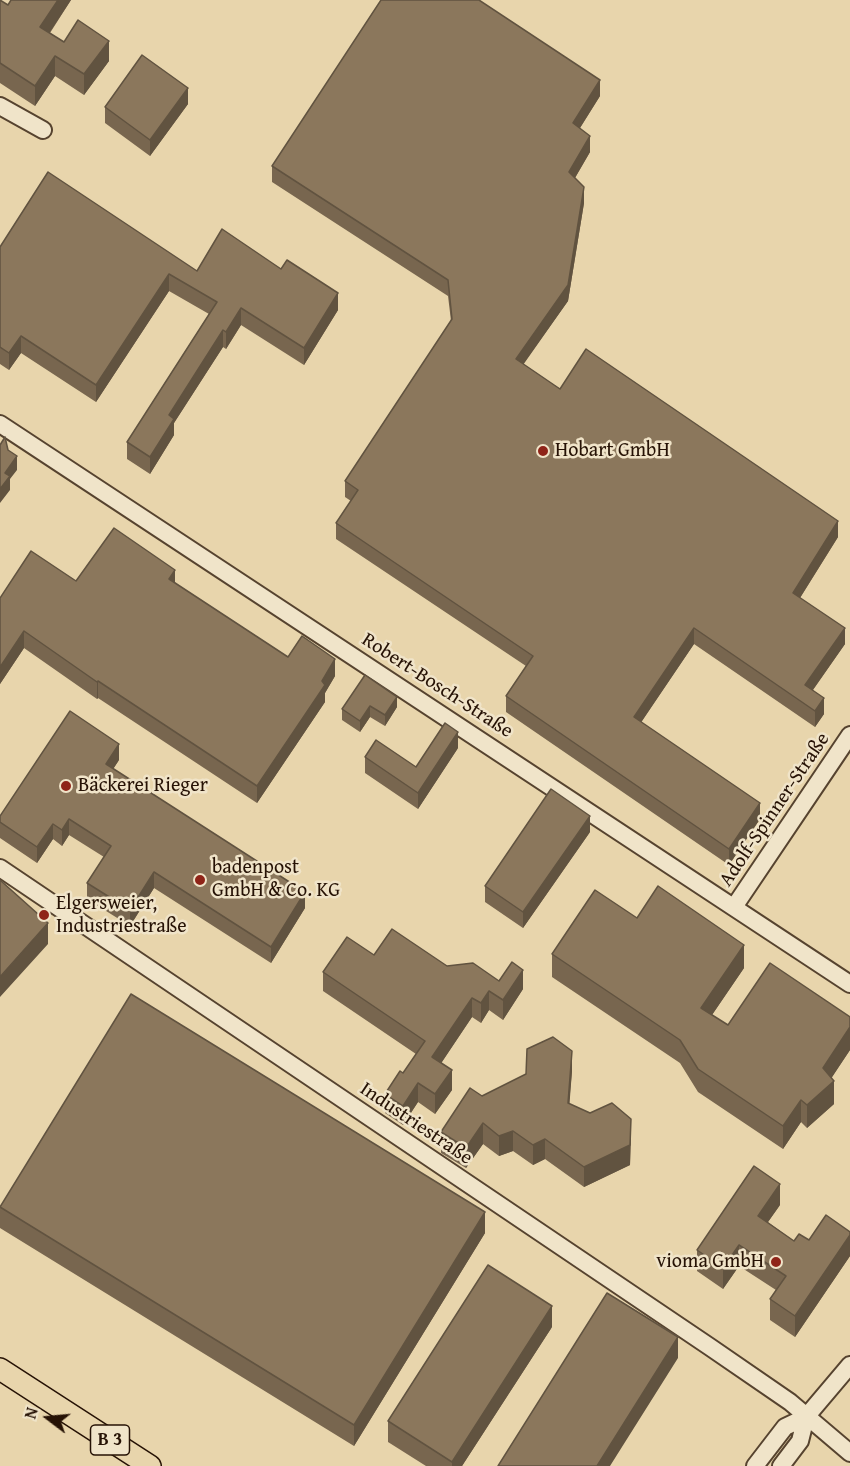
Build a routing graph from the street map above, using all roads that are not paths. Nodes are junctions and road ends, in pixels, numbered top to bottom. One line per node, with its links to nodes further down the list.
1 (0, 106): 2 (street)
2 (44, 130)
3 (0, 424): 6 (street, Robert-Bosch-Straße)
4 (850, 735): 6 (street, Adolf-Spinner-Straße)
5 (0, 867): 10 (street, Industriestraße)
6 (734, 907): 7 (street, Robert-Bosch-Straße)
7 (850, 984)
8 (850, 1365): 10 (street)
9 (0, 1369): 12 (main road, B 3)
10 (806, 1417): 11 (street, Industriestraße); 13 (street); 14 (street)
11 (850, 1453)
12 (150, 1466)
13 (755, 1466)
14 (781, 1466)

